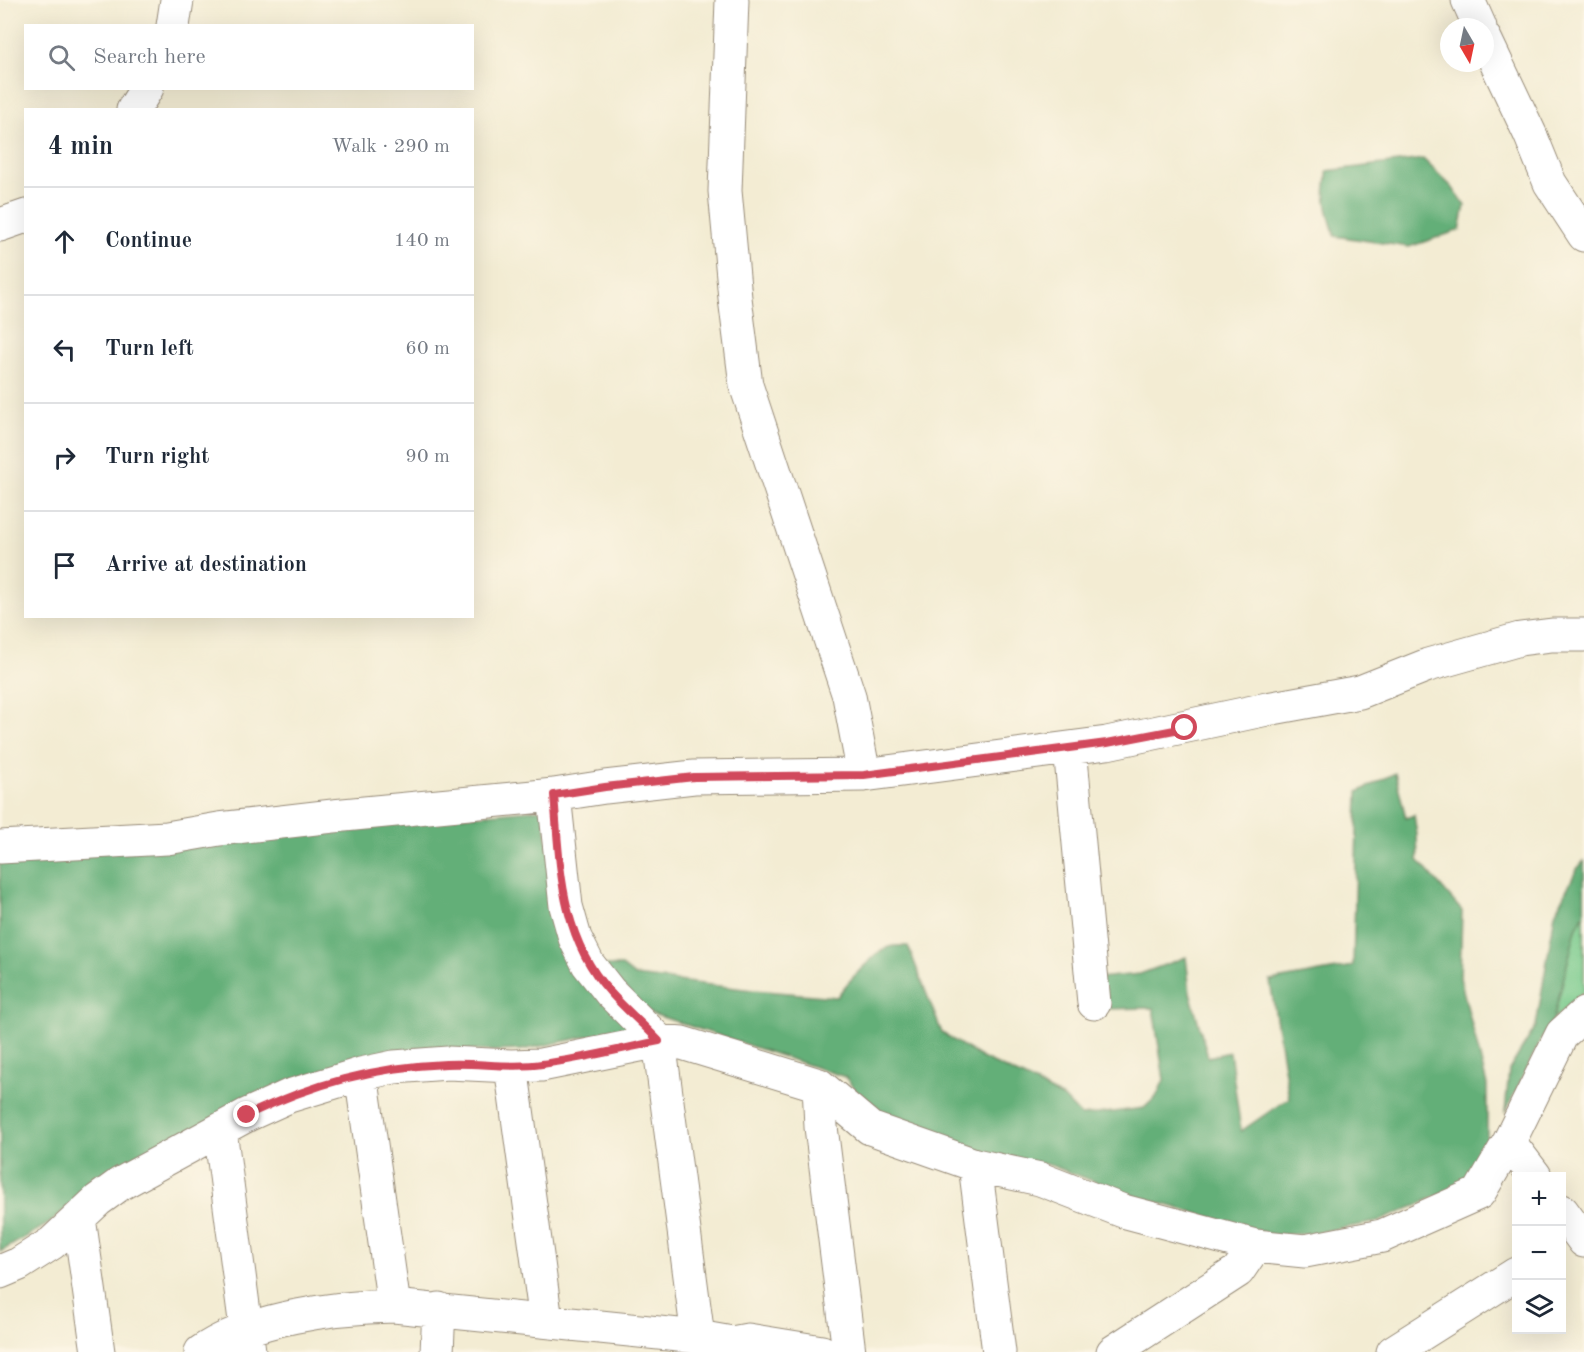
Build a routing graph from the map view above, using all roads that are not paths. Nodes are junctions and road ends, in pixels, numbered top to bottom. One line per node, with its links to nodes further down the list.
1 (177, 0): 5 (street)
2 (732, 0): 14 (street)
3 (1468, 0): 4 (street)
4 (1476, 18)
5 (173, 24)
6 (1494, 58): 11 (street)
7 (146, 90): 8 (street)
8 (134, 108)
9 (24, 217): 10 (street)
10 (0, 225)
11 (1584, 235)
12 (1584, 635): 13 (street)
13 (1070, 748): 14 (street); 17 (street)
14 (864, 775): 15 (street)
15 (554, 795): 16 (street); 19 (street)
16 (0, 848)
17 (1094, 1003)
18 (1584, 1014): 24 (street)
19 (659, 1041): 20 (street); 22 (street); 34 (street)
20 (511, 1066): 21 (street); 33 (street)
21 (361, 1074): 23 (street); 31 (street)
22 (819, 1085): 25 (street); 40 (street)
23 (220, 1130): 27 (street); 35 (street)
24 (1509, 1142): 26 (street); 28 (street)
25 (975, 1165): 28 (street); 41 (street)
26 (1532, 1172)
27 (79, 1218): 29 (street); 36 (street)
28 (1255, 1246): 42 (street)
29 (0, 1272)
30 (1512, 1277): 43 (street)
31 (394, 1306): 32 (street); 35 (street)
32 (439, 1309): 33 (street); 38 (street)
33 (546, 1321): 34 (street)
34 (698, 1337): 39 (street)
35 (248, 1341): 37 (street)
36 (98, 1352)
37 (201, 1352)
38 (437, 1352)
39 (822, 1352)
40 (849, 1352)
41 (999, 1352)
42 (1113, 1352)
43 (1393, 1352)

